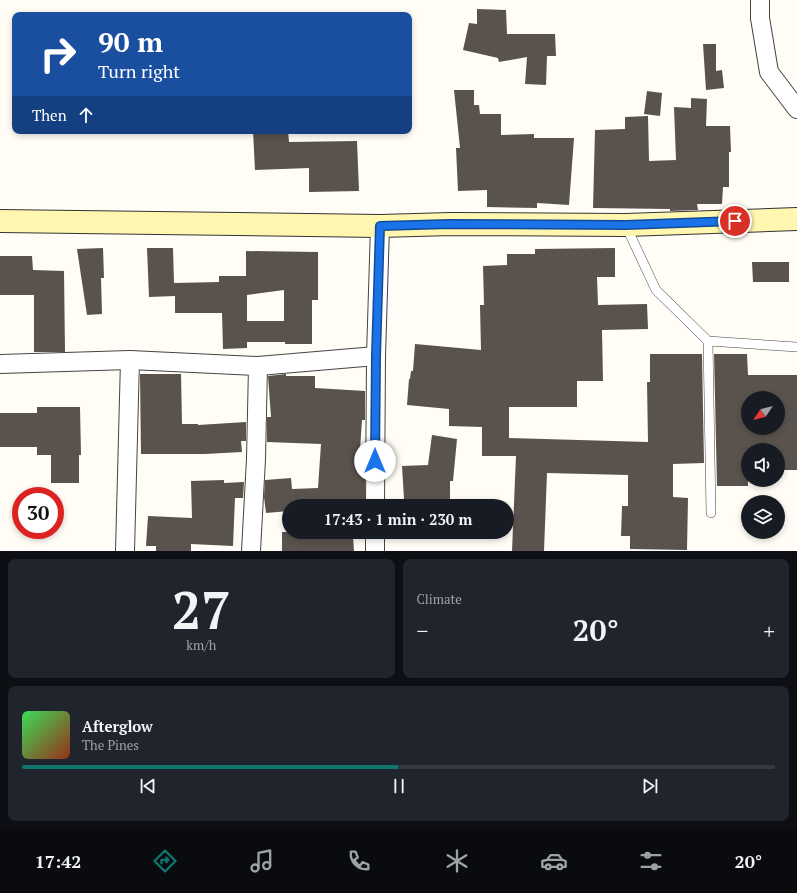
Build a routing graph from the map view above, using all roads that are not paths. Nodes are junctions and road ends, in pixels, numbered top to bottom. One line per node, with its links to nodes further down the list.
1 (760, 0): 2 (street)
2 (797, 109)
3 (797, 219): 5 (main road)
4 (0, 221): 6 (main road)
5 (626, 225): 6 (main road); 7 (lane)
6 (380, 226): 9 (street)
7 (708, 341): 8 (lane); 14 (lane)
8 (797, 347)
9 (376, 356): 12 (street); 13 (street)
10 (130, 360): 11 (street); 12 (street); 16 (street)
11 (0, 364)
12 (258, 366): 17 (street)
13 (375, 499)
14 (711, 513)
15 (375, 539): 18 (street)
16 (125, 551)
17 (251, 551)
18 (375, 551)

